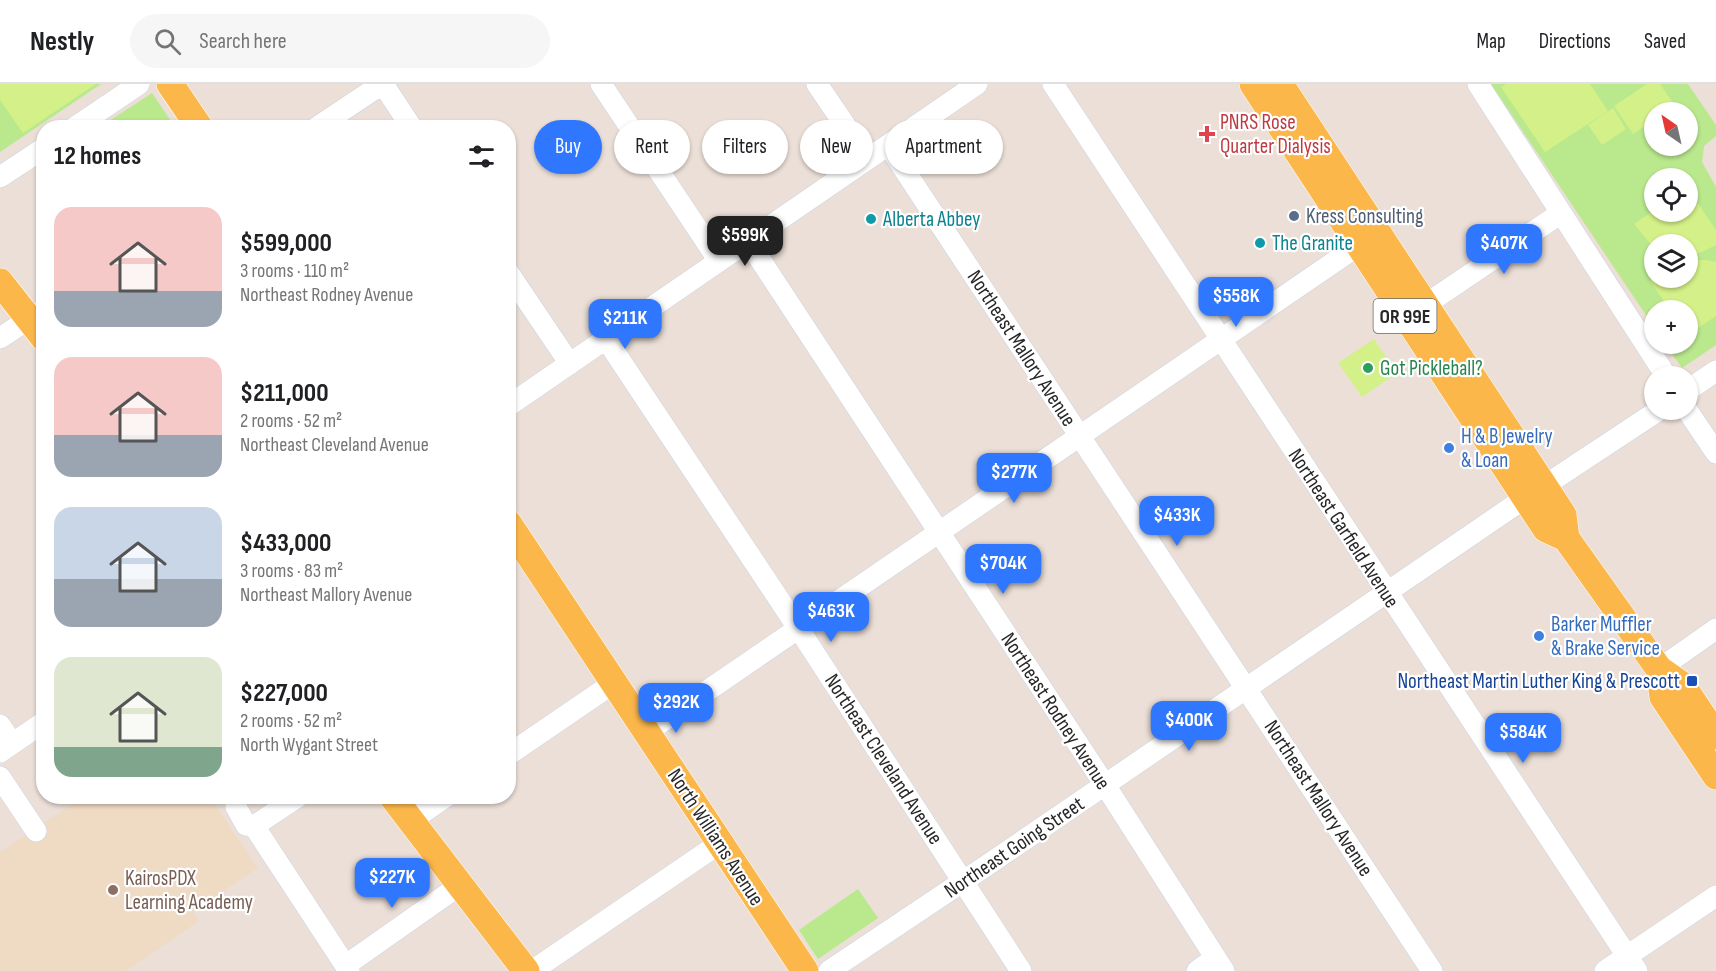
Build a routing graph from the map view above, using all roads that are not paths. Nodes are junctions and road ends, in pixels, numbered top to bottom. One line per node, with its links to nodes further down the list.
1 (140, 84): 11 (street)
2 (170, 84): 12 (main road)
3 (383, 84): 13 (street); 14 (street)
4 (601, 84): 24 (street)
5 (817, 84): 15 (street)
6 (977, 84): 16 (street)
7 (1053, 84): 32 (street, Northeast Garfield Avenue)
8 (1253, 84): 23 (main road, OR 99E)
9 (1280, 84): 27 (main road, OR 99E)
10 (1478, 84): 21 (street)
11 (86, 120)
12 (195, 120)
13 (328, 120)
14 (407, 120)
15 (841, 120)
16 (924, 120)
17 (36, 153): 20 (street)
18 (846, 174): 22 (street)
19 (907, 174): 40 (street, Northeast Mallory Avenue)
20 (0, 177)
21 (1561, 213): 27 (street); 34 (street)
22 (748, 241): 24 (street); 43 (street, Northeast Rodney Avenue)
23 (1359, 245): 32 (street); 42 (main road, OR 99E)
24 (719, 261): 31 (street)
25 (0, 282): 28 (main road)
26 (516, 284): 33 (street)
27 (1425, 305): 42 (main road, OR 99E)
28 (36, 320)
29 (36, 323): 30 (street)
30 (0, 338)
31 (606, 339): 33 (street); 46 (street, Northeast Cleveland Avenue)
32 (1221, 340): 40 (street); 45 (street, Northeast Garfield Avenue)
33 (570, 364): 37 (street)
34 (1660, 366)
35 (1716, 371): 36 (street)
36 (1698, 383)
37 (516, 401)
38 (1644, 420): 42 (street, Northeast Going Street)
39 (1694, 420): 41 (street)
40 (1080, 436): 43 (street); 50 (street, Northeast Mallory Avenue)
41 (1716, 453)
42 (1535, 492): 45 (street, Northeast Going Street); 48 (main road, OR 99E)
43 (938, 532): 46 (street); 59 (street, Northeast Rodney Avenue)
44 (516, 535): 49 (main road, North Williams Avenue)
45 (1387, 593): 50 (street, Northeast Going Street); 71 (street, Northeast Garfield Avenue)
46 (798, 628): 53 (street); 68 (street, Northeast Cleveland Avenue)
47 (1716, 629): 48 (street)
48 (1659, 669): 54 (main road, OR 99E); 57 (main road, OR 99E)
49 (615, 682): 53 (main road, North Williams Avenue); 56 (street)
50 (1247, 688): 59 (street, Northeast Going Street); 80 (street, Northeast Mallory Avenue)
51 (0, 725): 55 (street)
52 (36, 727): 55 (street)
53 (647, 732): 67 (main road, North Williams Avenue)
54 (1716, 736)
55 (6, 747)
56 (516, 749)
57 (1716, 776)
58 (0, 777): 66 (street)
59 (1105, 785): 68 (street, Northeast Going Street); 72 (street, Northeast Rodney Avenue)
60 (238, 804): 65 (street)
61 (287, 804): 65 (street)
62 (398, 804): 64 (main road)
63 (435, 804): 64 (street)
64 (411, 821): 69 (main road)
65 (254, 826): 73 (street)
66 (36, 831)
67 (720, 843): 75 (street); 76 (main road, North Williams Avenue)
68 (963, 881): 77 (street, Northeast Going Street); 78 (street, Northeast Cleveland Avenue)
69 (460, 885): 73 (street); 74 (main road)
70 (1716, 896): 71 (street)
71 (1632, 964): 81 (street)
72 (1220, 965): 79 (street)
73 (348, 968)
74 (526, 971)
75 (532, 971)
76 (805, 971)
77 (829, 971)
78 (1021, 971)
79 (1197, 971)
80 (1432, 971)
81 (1605, 971)

